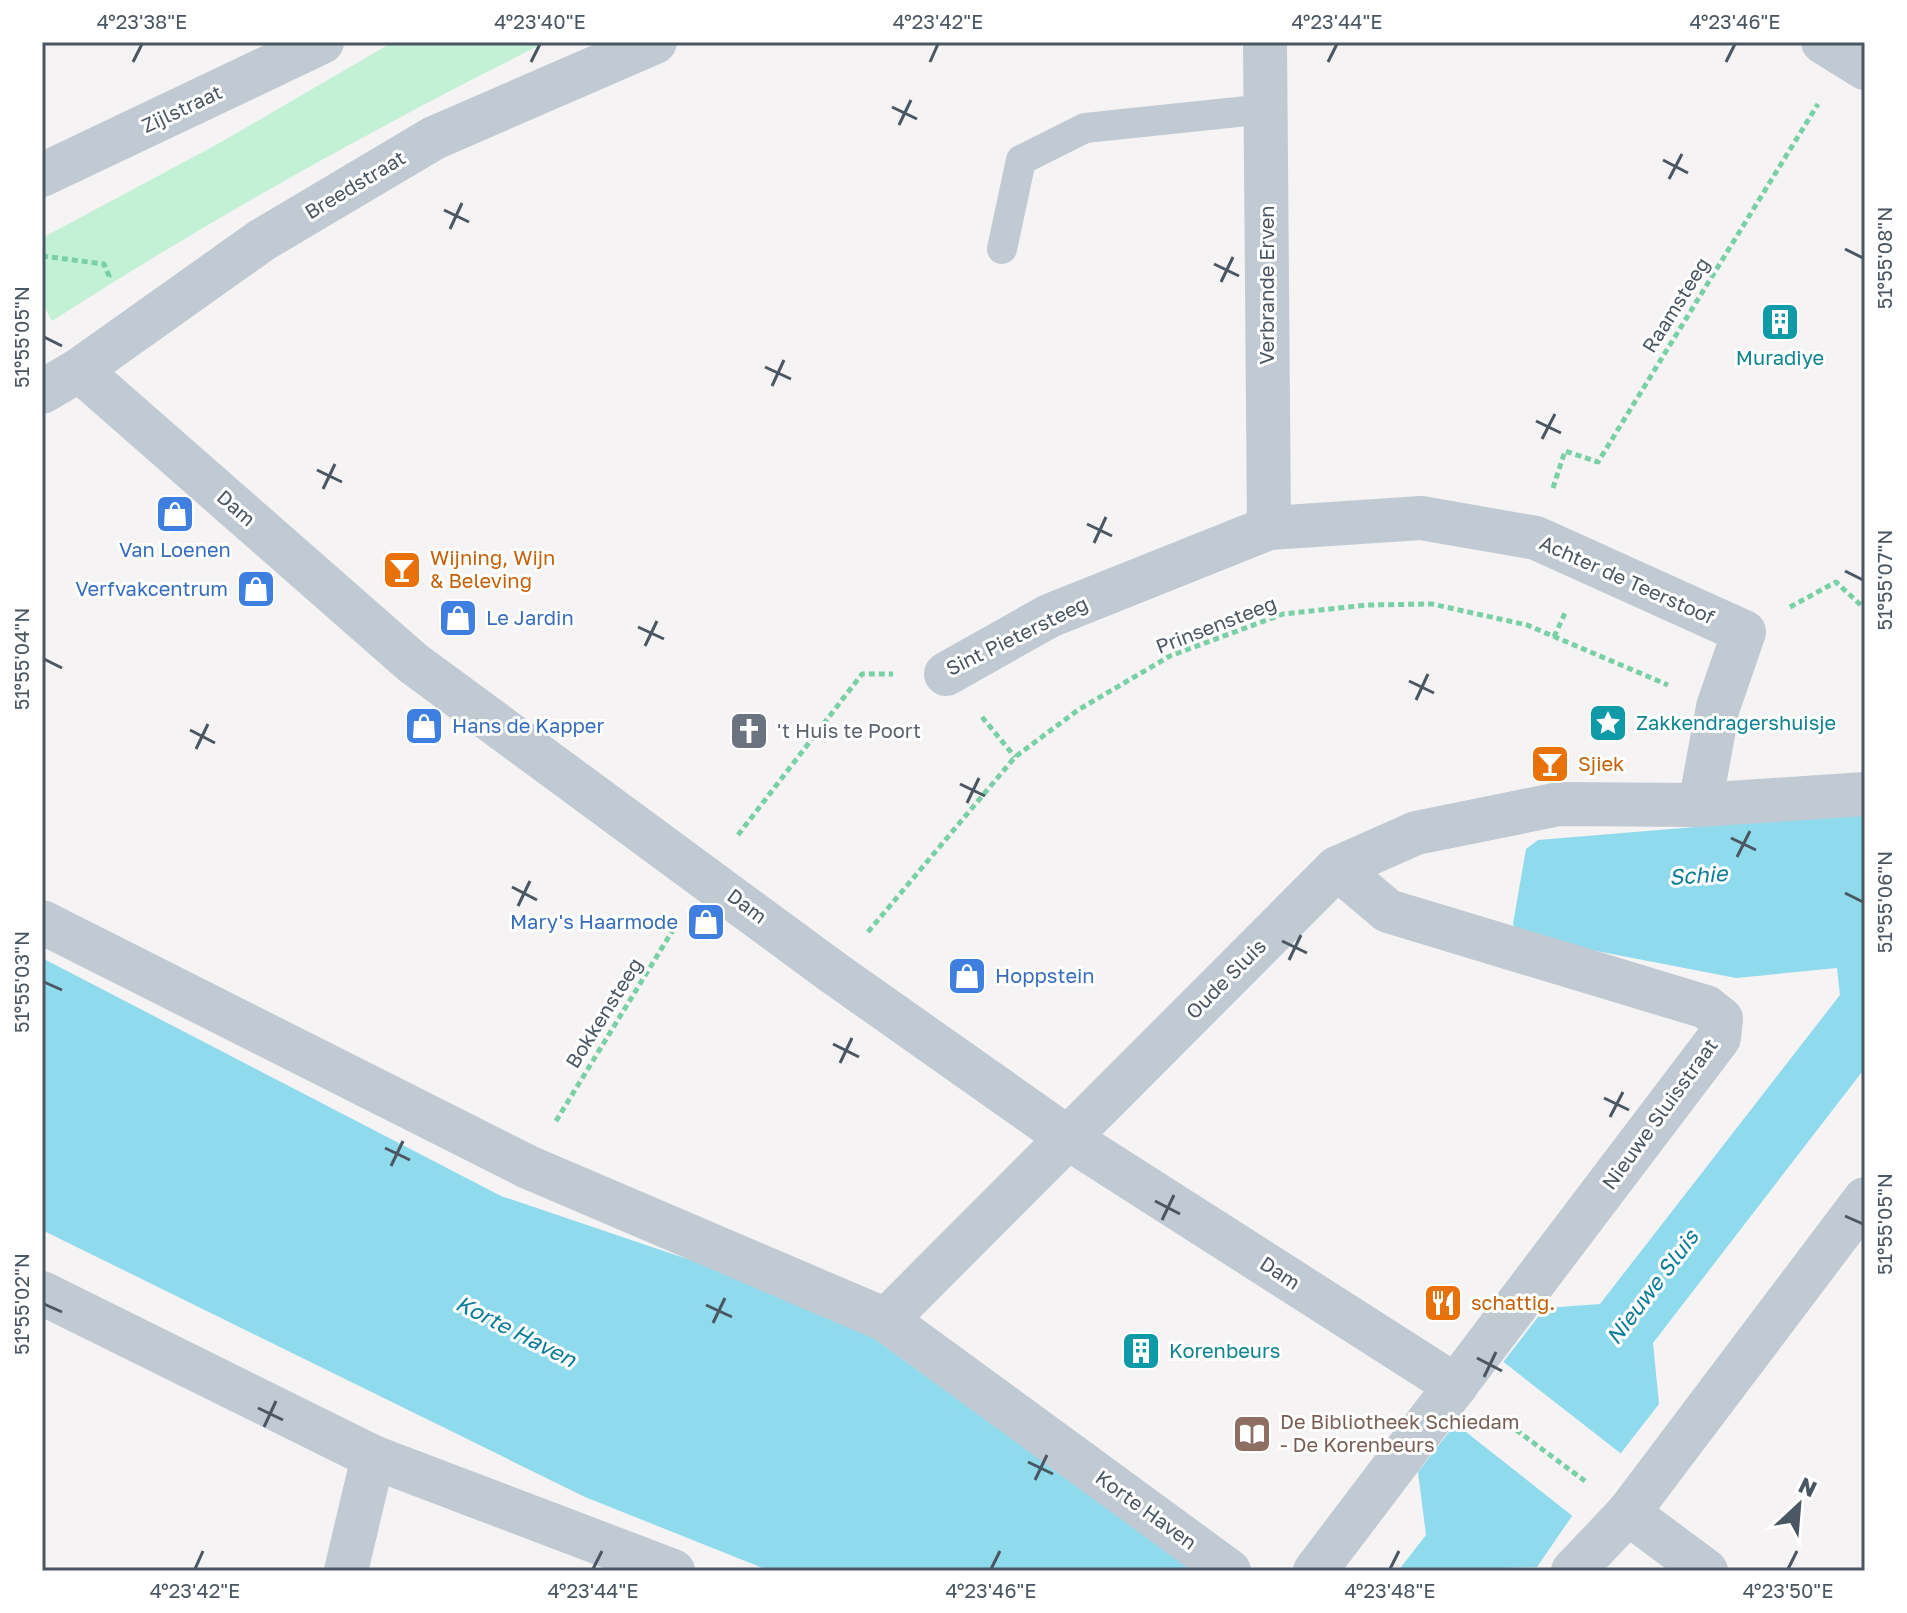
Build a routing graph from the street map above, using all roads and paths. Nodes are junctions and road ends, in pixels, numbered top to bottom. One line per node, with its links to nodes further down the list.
1 (322, 42): 6 (street, Zijlstraat)
2 (655, 42): 10 (street, Breedstraat)
3 (1265, 42): 5 (street, Verbrande Erven)
4 (1845, 55): 13 (path, Raamsteeg)
5 (1266, 109): 7 (lane); 12 (street, Verbrande Erven)
6 (42, 175)
7 (1002, 249)
8 (42, 256): 9 (path)
9 (99, 287)
10 (79, 370): 11 (street, Breedstraat); 21 (street, Dam)
11 (42, 392)
12 (1269, 528): 13 (street, Achter de Teerstoof); 16 (street, Sint Pietersteeg)
13 (1536, 538): 15 (street, Achter de Teerstoof)
14 (1865, 609): 15 (path)
15 (1744, 632): 17 (street)
16 (946, 674): 21 (path, Sint Pietersteeg)
17 (1718, 707): 19 (street); 23 (path, Prinsensteeg)
18 (1865, 794): 19 (street)
19 (1700, 805): 20 (street, Oude Sluis)
20 (1337, 868): 24 (street, Oude Sluis); 29 (street, Nieuwe Sluisstraat)
21 (706, 876): 23 (street, Dam); 25 (path, Bokkensteeg)
22 (42, 922): 25 (street, Korte Haven)
23 (834, 973): 24 (street, Dam)
24 (1068, 1138): 28 (street, Oude Sluis); 29 (street, Dam)
25 (528, 1167): 28 (street, Korte Haven)
26 (1865, 1199): 33 (street)
27 (42, 1293): 31 (street)
28 (886, 1320): 36 (street, Korte Haven)
29 (1456, 1386): 37 (street)
30 (1494, 1414): 32 (path)
31 (373, 1457): 34 (street); 35 (street)
32 (1588, 1483)
33 (1628, 1513): 38 (street); 39 (street)
34 (346, 1571)
35 (673, 1571)
36 (1229, 1571)
37 (1315, 1571)
38 (1573, 1571)
39 (1706, 1571)

